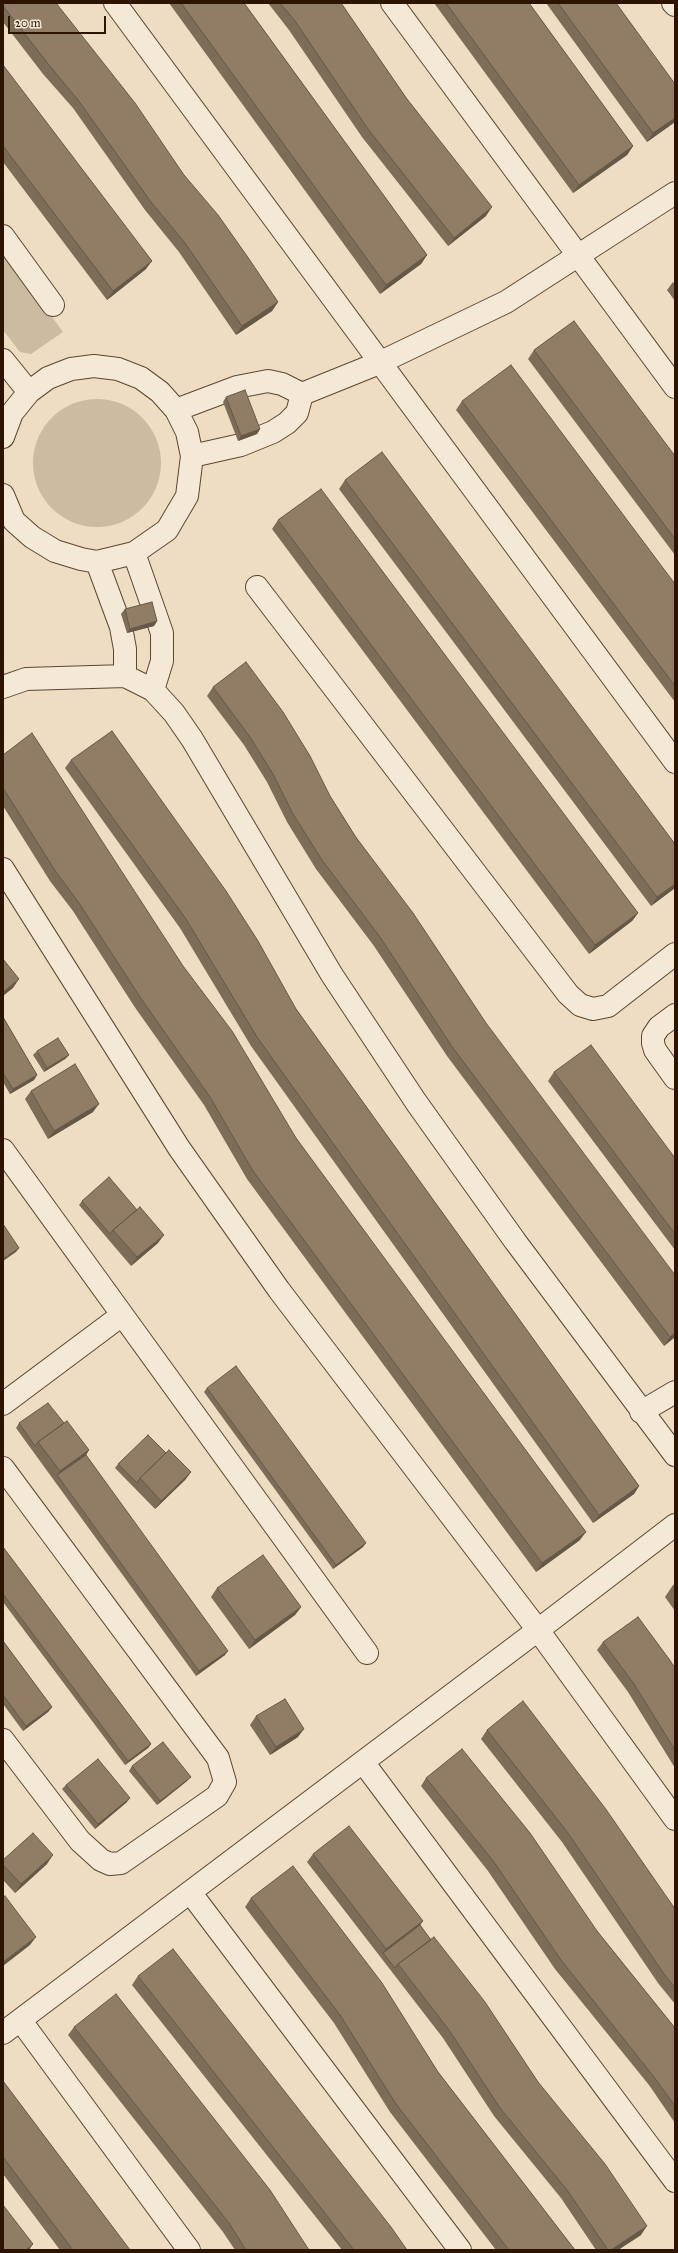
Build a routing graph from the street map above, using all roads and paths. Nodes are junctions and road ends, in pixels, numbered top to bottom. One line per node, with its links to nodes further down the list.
1 (115, 3): 10 (street)
2 (392, 3): 7 (street)
3 (673, 3): 4 (street)
4 (675, 6)
5 (675, 193): 7 (street)
6 (3, 236): 8 (street)
7 (578, 257): 10 (street); 11 (street)
8 (53, 305)
9 (3, 360): 12 (street)
10 (379, 364): 13 (street); 25 (street)
11 (675, 387)
12 (30, 392): 14 (street); 15 (street)
13 (302, 394): 14 (street); 16 (street)
14 (176, 410): 16 (street)
15 (3, 437)
16 (192, 456): 19 (street)
17 (3, 495): 18 (street)
18 (9, 525): 20 (street)
19 (134, 553): 20 (street); 24 (street)
20 (97, 562): 22 (street)
21 (257, 586): 27 (street)
22 (125, 676): 23 (street); 24 (street)
23 (3, 687)
24 (153, 690): 34 (street)
25 (675, 762)
26 (3, 869): 38 (street)
27 (675, 954)
28 (675, 1015): 29 (street)
29 (675, 1078)
30 (3, 1150): 31 (street)
31 (122, 1315): 33 (street); 39 (street)
32 (675, 1392): 34 (street)
33 (3, 1404)
34 (641, 1412): 35 (street)
35 (675, 1455)
36 (3, 1468): 40 (street)
37 (675, 1525): 38 (street)
38 (538, 1630): 41 (street); 42 (street)
39 (367, 1653)
40 (3, 1740)
41 (363, 1762): 43 (street); 46 (street)
42 (675, 1819)
43 (190, 1892): 44 (street); 48 (street)
44 (21, 2020): 45 (street); 47 (street)
45 (3, 2033)
46 (675, 2181)
47 (189, 2250)
48 (460, 2250)

